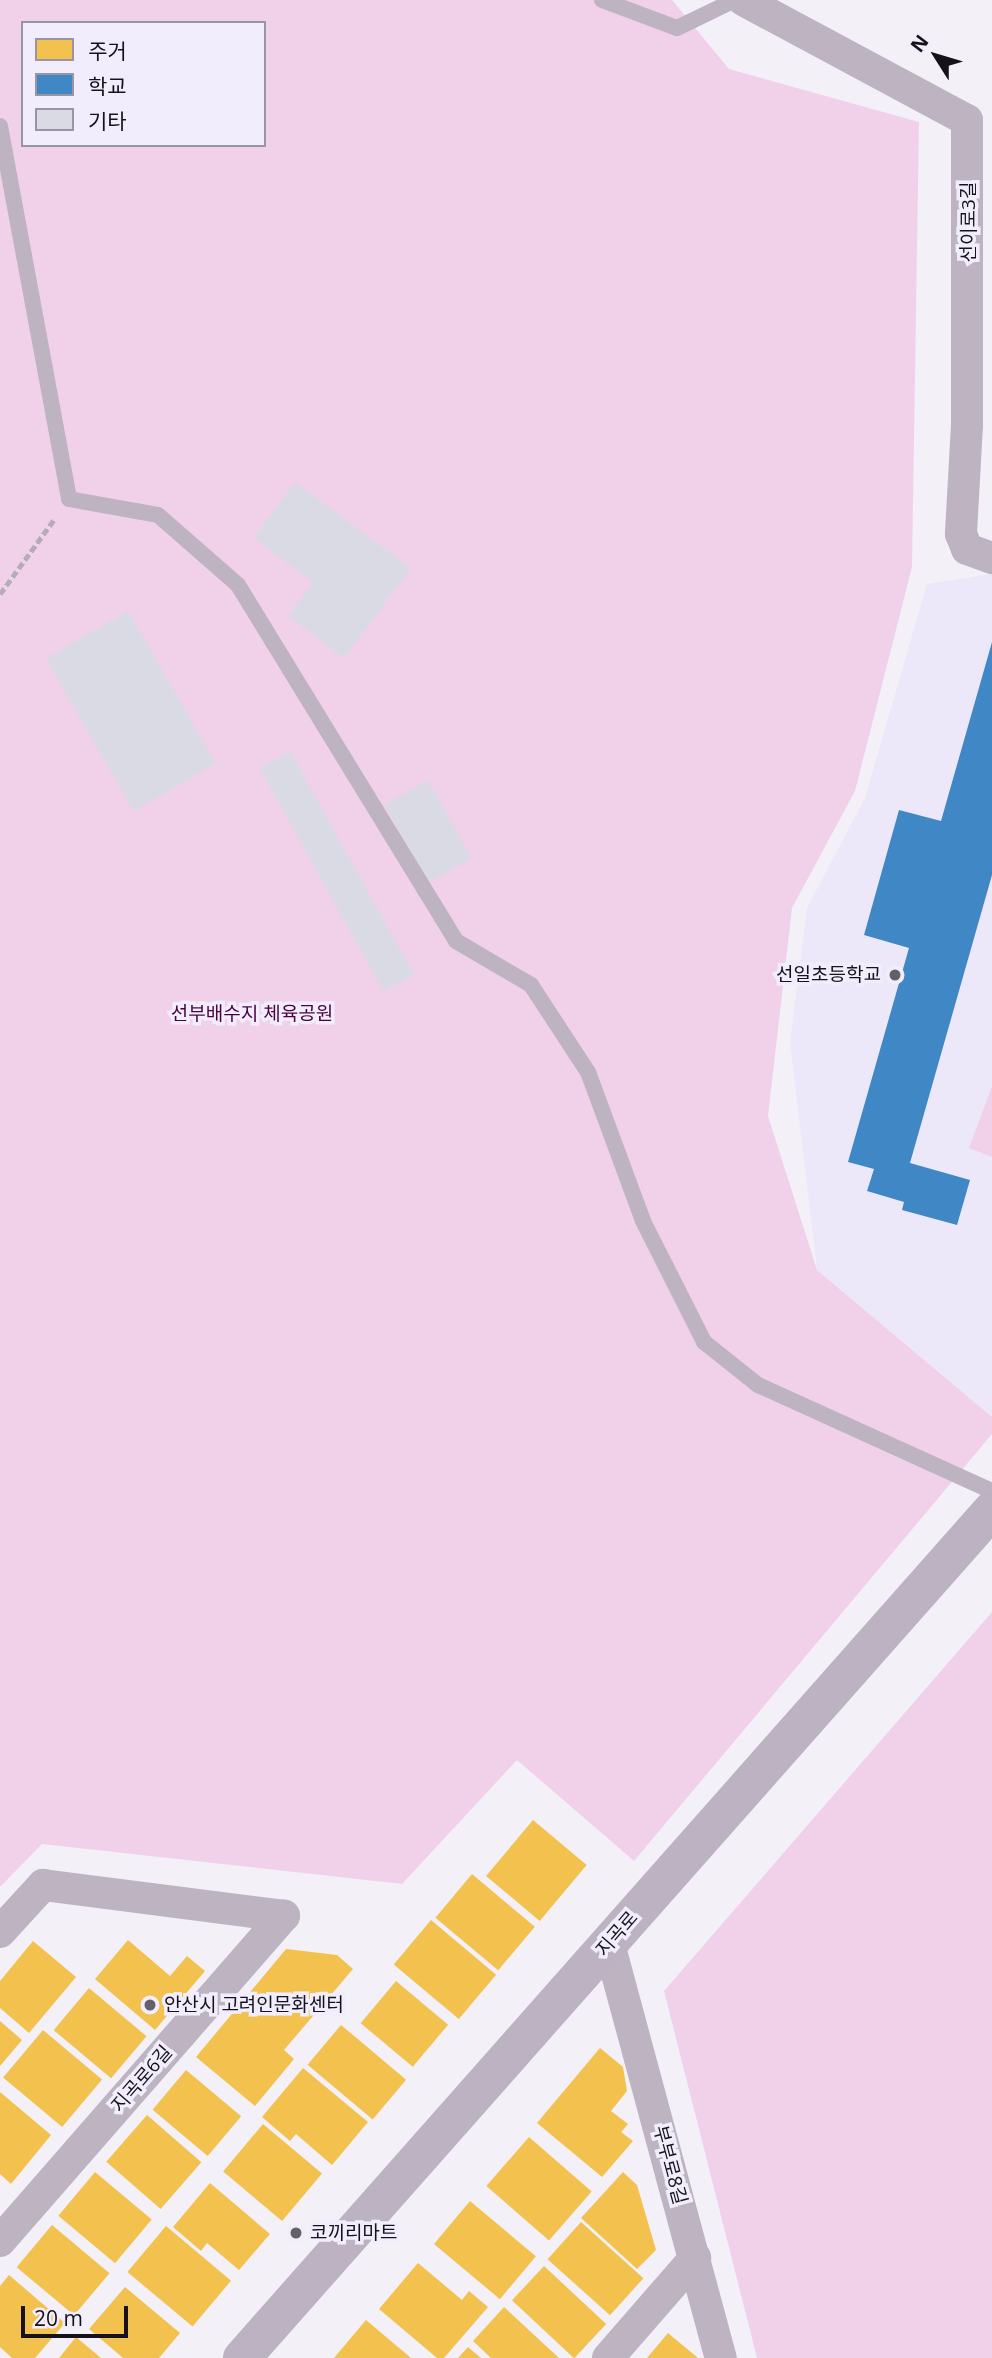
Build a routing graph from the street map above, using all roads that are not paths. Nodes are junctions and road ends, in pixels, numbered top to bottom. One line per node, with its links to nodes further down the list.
1 (602, 0): 2 (lane)
2 (735, 0)
3 (743, 0): 5 (street, 선이로3길)
4 (0, 126): 6 (lane)
5 (992, 558)
6 (992, 1491)
7 (992, 1510): 9 (main road, 지곡로)
8 (0, 1933): 10 (street, 지곡로6길)
9 (609, 1944): 11 (street, 부부로8길); 12 (main road, 지곡로)
10 (0, 2241)
11 (695, 2258): 13 (street); 14 (street, 부부로8길)
12 (242, 2358)
13 (608, 2358)
14 (722, 2358)

